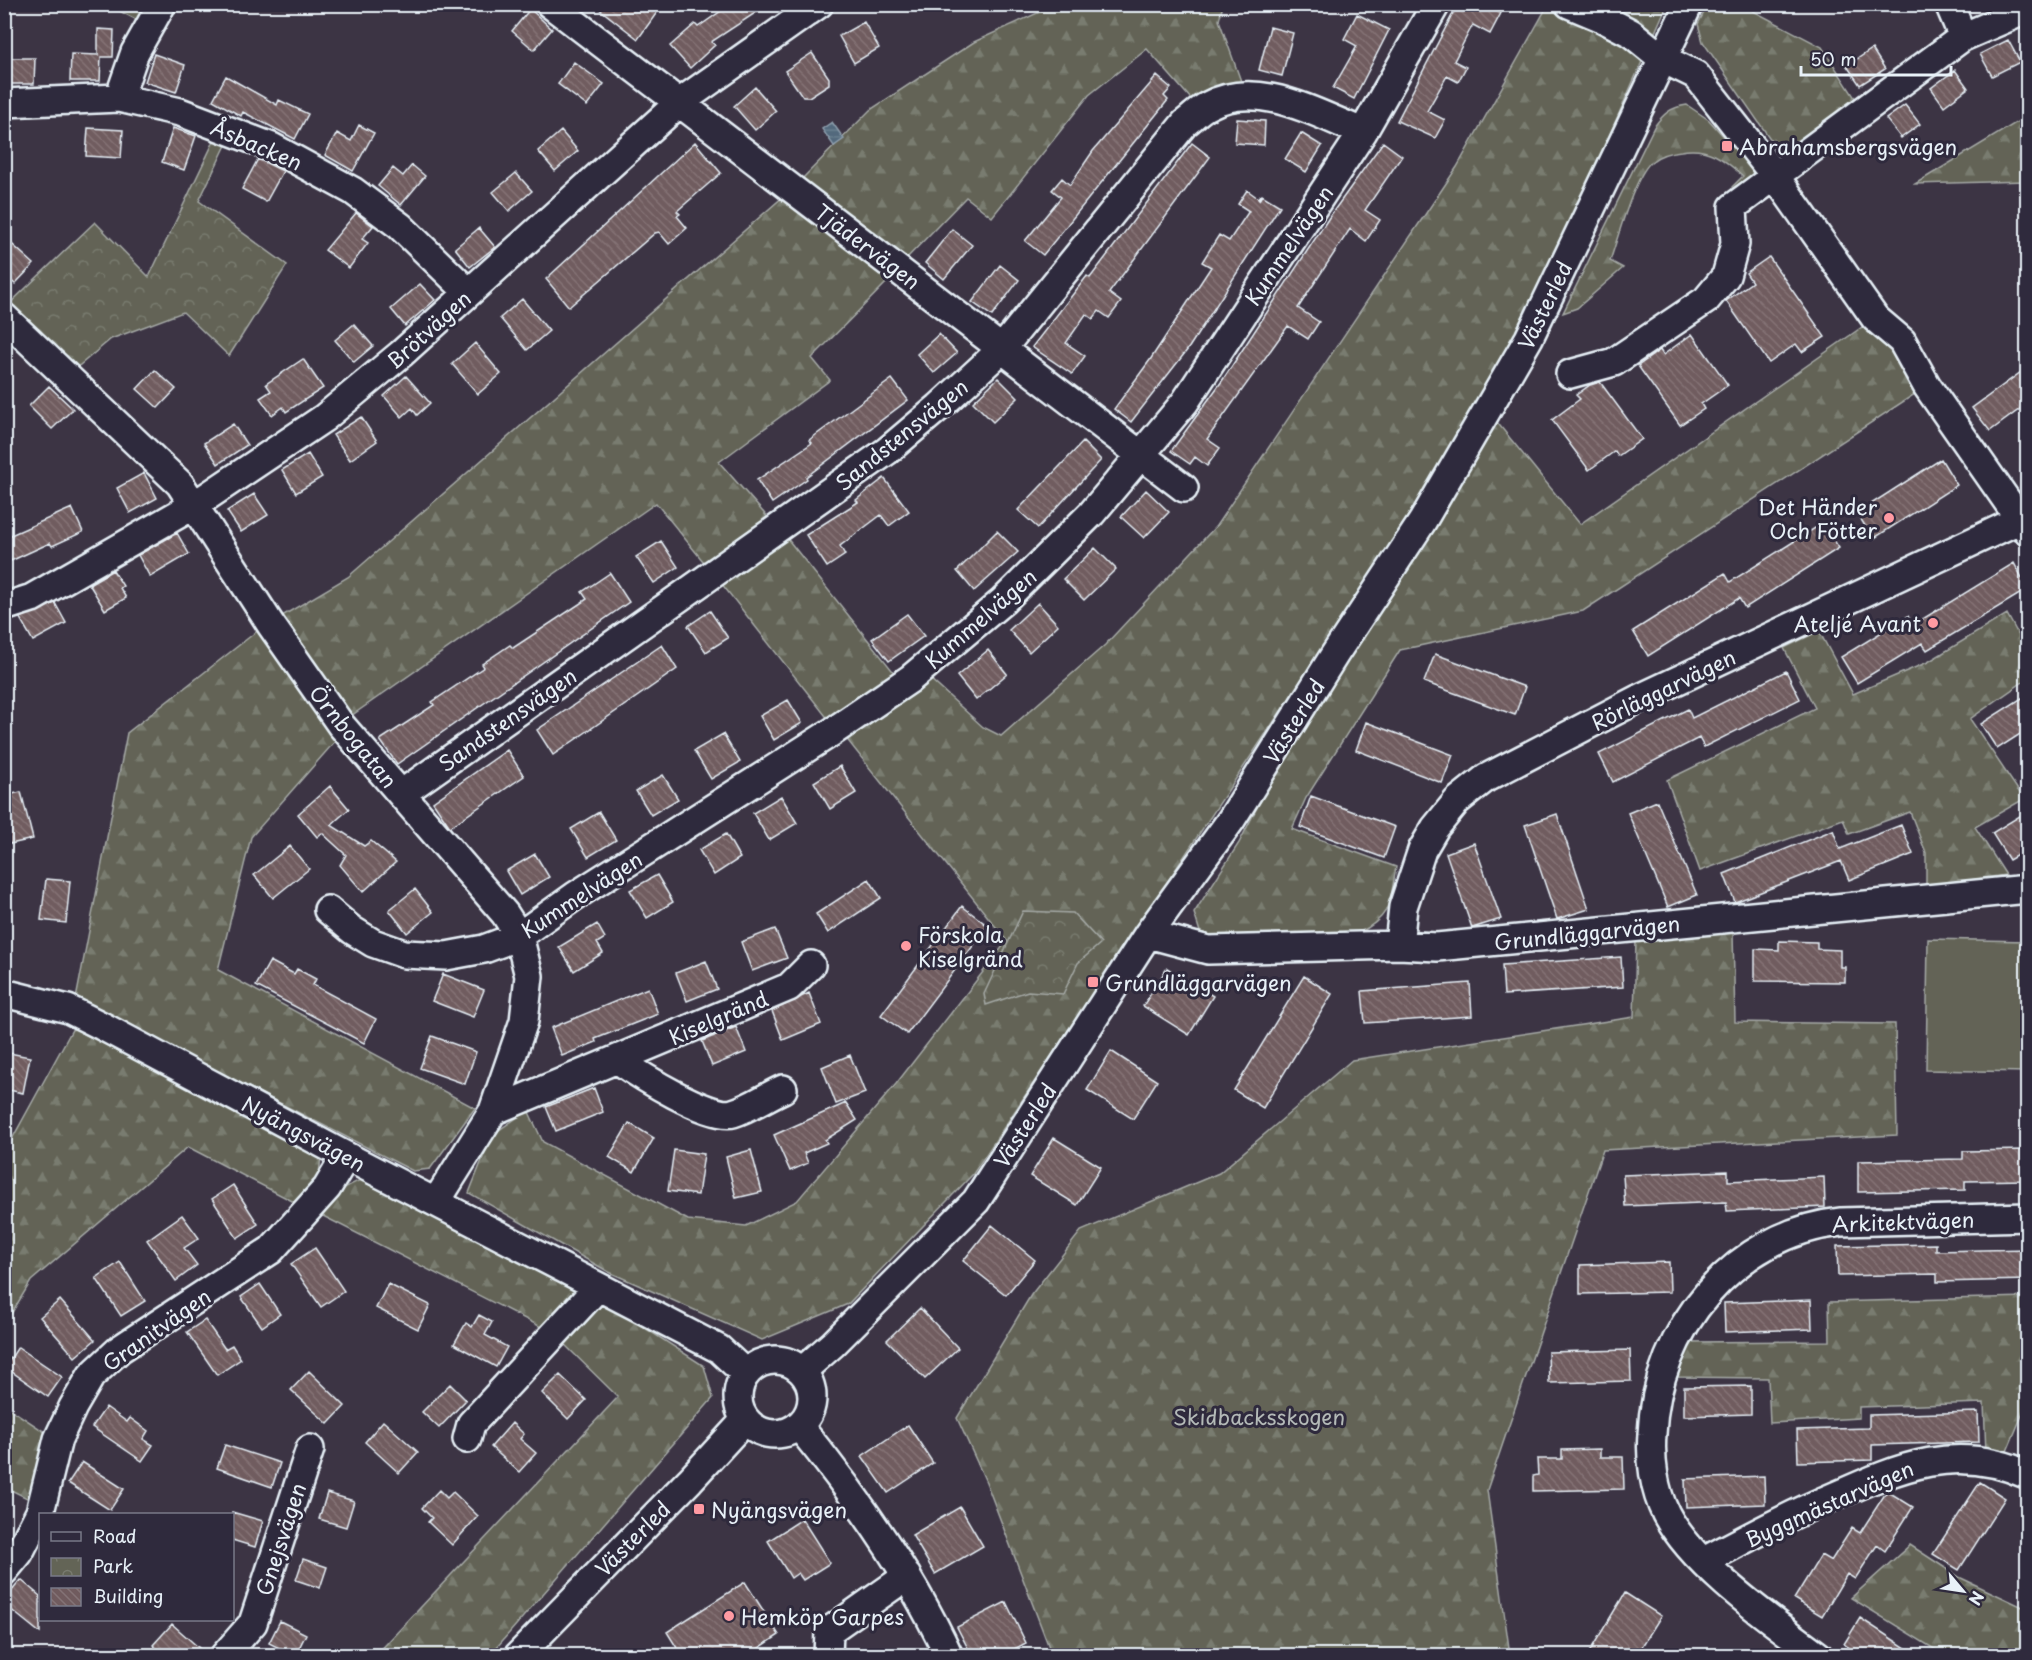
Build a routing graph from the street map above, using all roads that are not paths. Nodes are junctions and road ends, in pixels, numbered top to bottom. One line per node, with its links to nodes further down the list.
1 (162, 4): 11 (street)
2 (550, 4): 13 (street, Tjädervägen)
3 (819, 4): 13 (street, Brötvägen)
4 (1436, 4): 14 (street, Kummelvägen)
5 (1569, 4): 10 (street)
6 (1689, 4): 10 (street, Västerled)
7 (1949, 4): 9 (street)
8 (2028, 9): 9 (street)
9 (1963, 37): 15 (street)
10 (1663, 59): 15 (street); 28 (street, Västerled)
11 (119, 98): 12 (street, Åsbacken); 16 (street, Åsbacken)
12 (4, 103)
13 (679, 103): 16 (street, Brötvägen); 18 (street, Tjädervägen)
14 (1363, 132): 18 (street, Sandstensvägen); 20 (street, Kummelvägen)
15 (1775, 176): 19 (street); 23 (street)
16 (468, 292): 22 (street, Brötvägen)
17 (4, 317): 22 (street, Örnbogatan)
18 (1001, 350): 20 (street, Tjädervägen); 25 (street, Sandstensvägen)
19 (1570, 374)
20 (1143, 454): 21 (street, Tjädervägen); 29 (street, Kummelvägen)
21 (1184, 488)
22 (196, 504): 24 (street, Brötvägen); 25 (street, Örnbogatan)
23 (2023, 526): 30 (street, Rörläggarvägen)
24 (4, 607)
25 (401, 794): 29 (street, Örnbogatan)
26 (2028, 889): 30 (street, Grundläggarvägen)
27 (328, 910): 29 (street, Kummelvägen)
28 (1148, 934): 30 (street, Grundläggarvägen); 40 (street, Västerled)
29 (519, 936): 35 (street, Örnbogatan)
30 (1399, 945)
31 (811, 964): 33 (street, Kiselgränd)
32 (4, 993): 36 (street, Nyängsvägen)
33 (618, 1060): 34 (street); 35 (street, Kiselgränd)
34 (783, 1089)
35 (493, 1111): 37 (street, Örnbogatan)
36 (346, 1156): 37 (street, Nyängsvägen); 47 (street, Granitvägen)
37 (436, 1202): 39 (street, Nyängsvägen)
38 (2028, 1217): 49 (street, Arkitektvägen)
39 (598, 1287): 41 (street, Nyängsvägen); 44 (street)
40 (802, 1371): 41 (street); 43 (street)
41 (746, 1374): 42 (street)
42 (745, 1420): 43 (street); 53 (street, Västerled)
43 (800, 1426): 51 (street)
44 (467, 1439)
45 (310, 1449): 52 (street, Gnejsvägen)
46 (2028, 1475): 49 (street, Byggmästarvägen)
47 (39, 1513)
48 (39, 1514): 50 (street, Granitvägen)
49 (1704, 1561): 56 (street, Arkitektvägen)
50 (4, 1572)
51 (907, 1576): 54 (street); 55 (street)
52 (224, 1656)
53 (518, 1656)
54 (828, 1656)
55 (949, 1656)
56 (1819, 1656)

